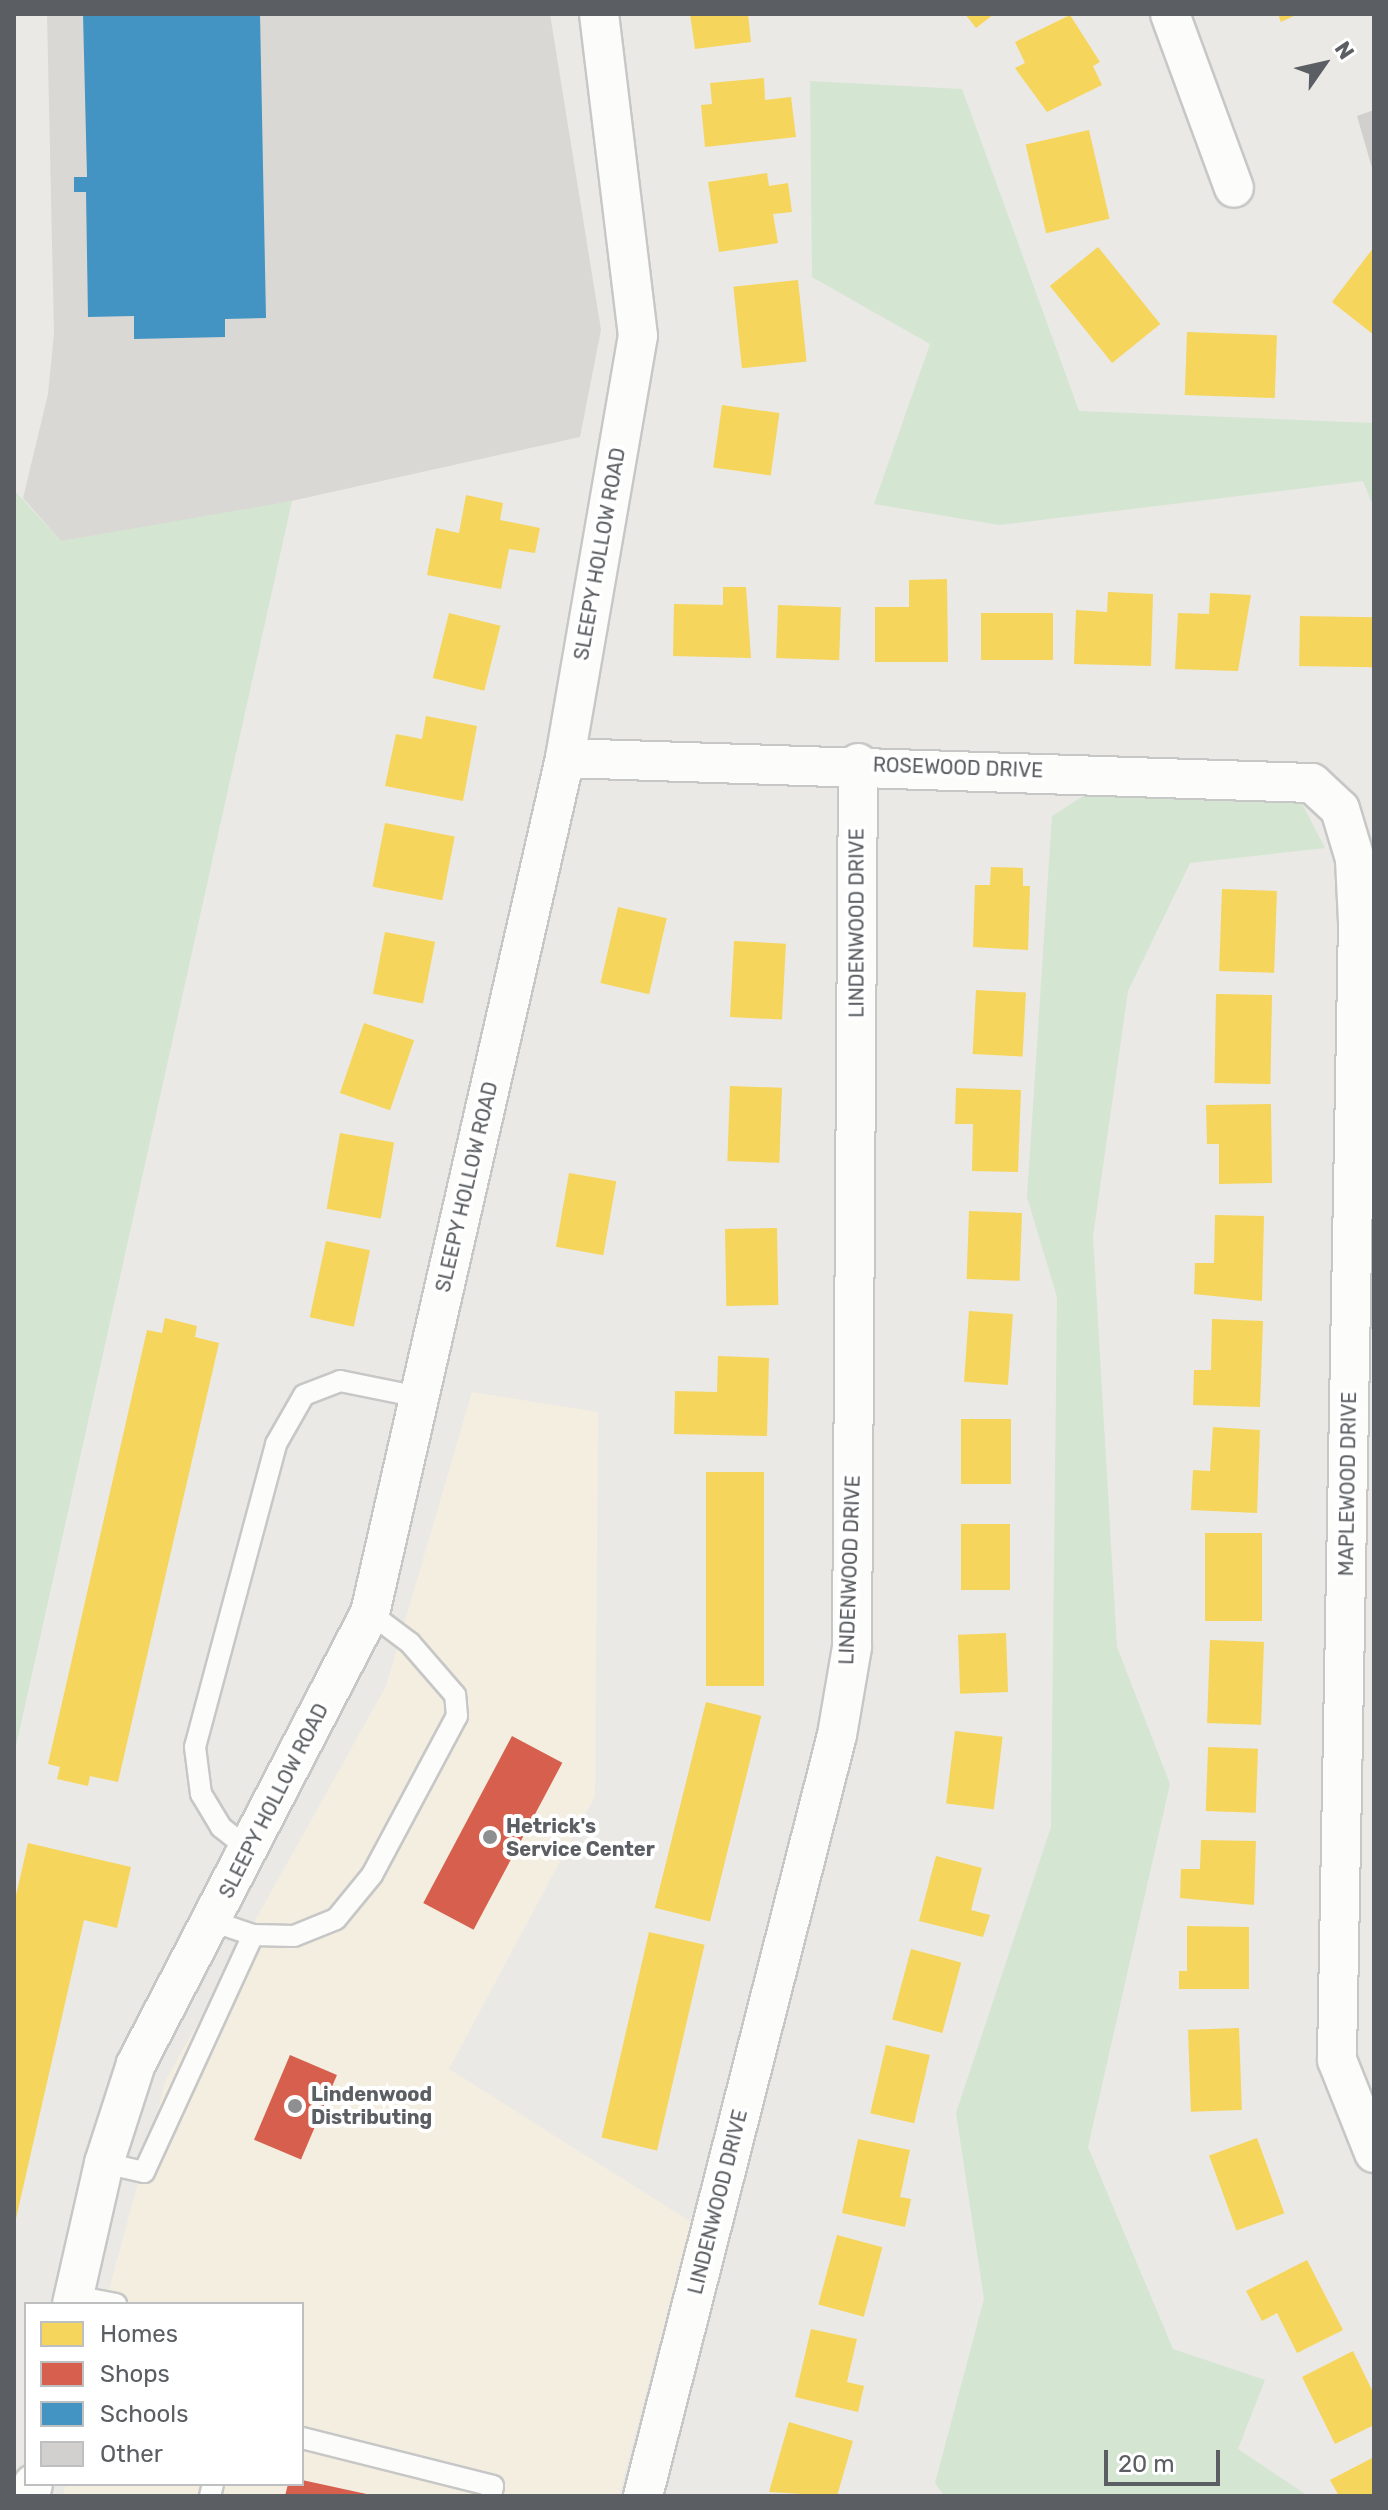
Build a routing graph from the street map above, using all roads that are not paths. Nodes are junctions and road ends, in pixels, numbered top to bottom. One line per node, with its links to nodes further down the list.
1 (599, 14): 4 (street, SLEEPY HOLLOW ROAD)
2 (1170, 14): 3 (street)
3 (1234, 188)
4 (565, 758): 5 (street, ROSEWOOD DRIVE); 7 (street, SLEEPY HOLLOW ROAD)
5 (858, 763): 6 (street, ROSEWOOD DRIVE); 18 (street, LINDENWOOD DRIVE)
6 (1340, 809): 12 (street, MAPLEWOOD DRIVE)
7 (419, 1397): 8 (street, SLEEPY HOLLOW ROAD); 9 (lane)
8 (370, 1613): 9 (street, SLEEPY HOLLOW ROAD); 11 (lane)
9 (250, 1850): 10 (street, SLEEPY HOLLOW ROAD)
10 (212, 1921): 11 (lane); 13 (street, SLEEPY HOLLOW ROAD)
11 (253, 1935): 13 (lane)
12 (1374, 2153)
13 (104, 2163): 14 (street, SLEEPY HOLLOW ROAD)
14 (73, 2300): 15 (lane)
15 (94, 2302)
16 (304, 2439): 17 (lane)
17 (491, 2496)
18 (643, 2496)

